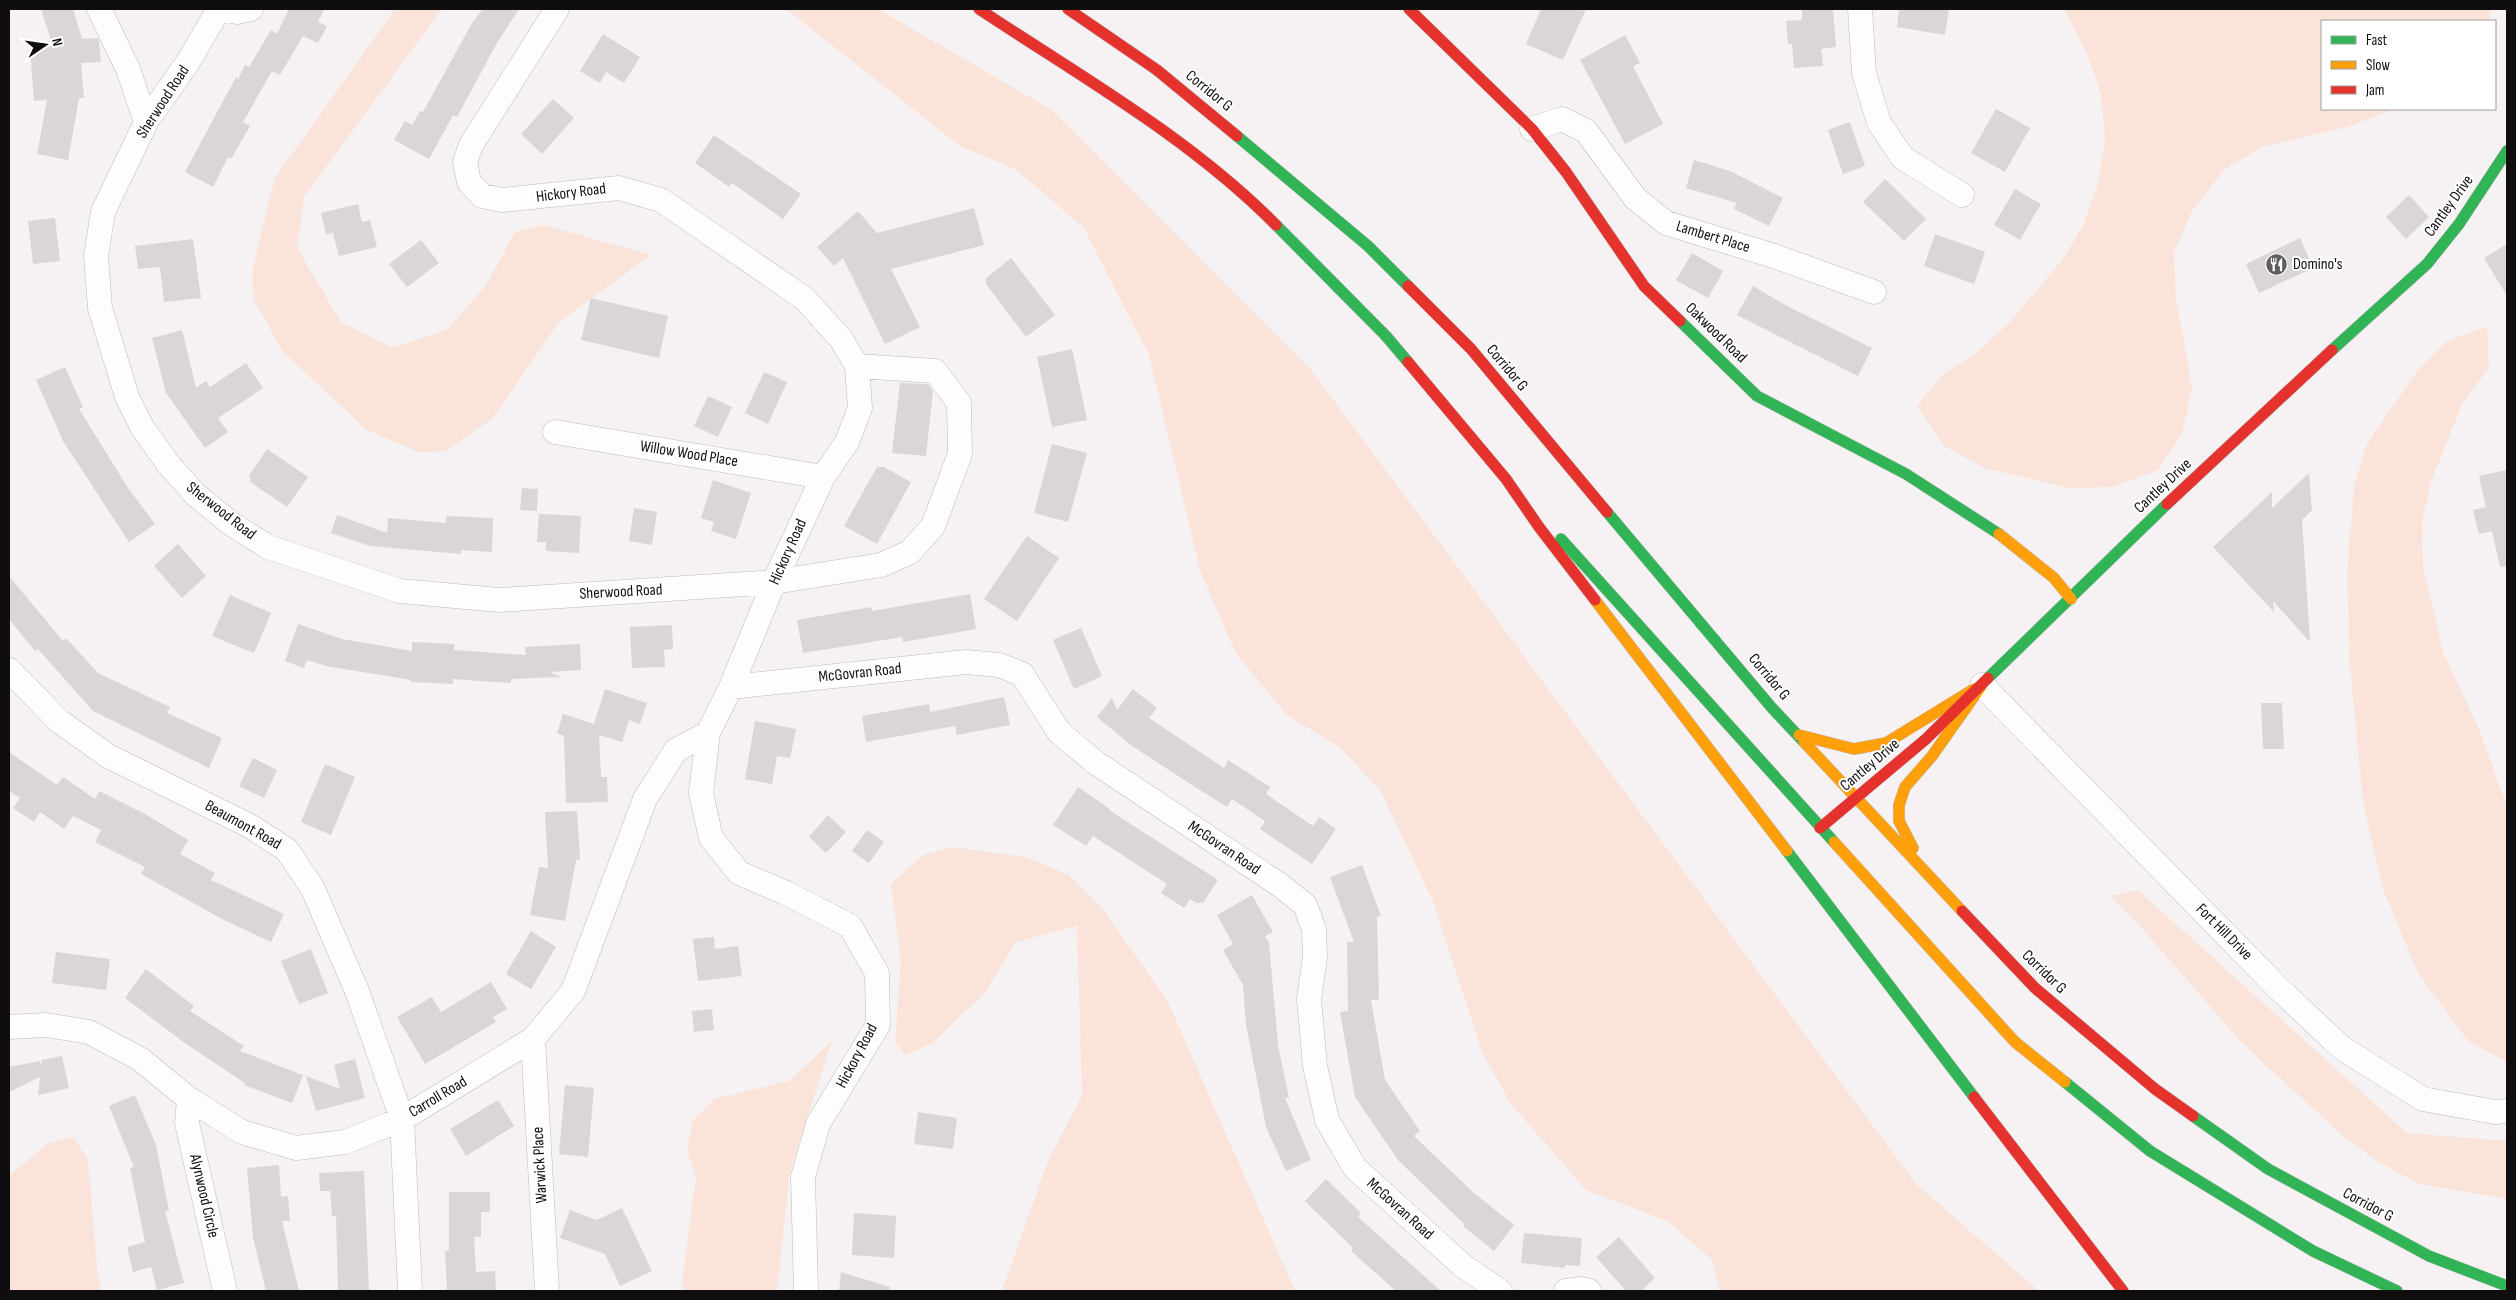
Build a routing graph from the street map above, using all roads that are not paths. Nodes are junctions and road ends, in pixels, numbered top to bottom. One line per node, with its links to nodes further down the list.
1 (99, 9): 9 (street)
2 (219, 9): 3 (street); 9 (street, Sherwood Road)
3 (251, 9)
4 (557, 9): 14 (street, Hickory Road)
5 (979, 9): 17 (main road)
6 (1068, 9): 24 (main road, Corridor G)
7 (1409, 9): 10 (main road, Oakwood Road)
8 (1860, 9): 12 (street)
9 (146, 122): 18 (street, Sherwood Road)
10 (1532, 129): 13 (street, Lambert Place); 19 (main road, Oakwood Road)
11 (2507, 151): 19 (main road, Cantley Drive)
12 (1962, 195)
13 (1874, 292)
14 (856, 366): 16 (street, Hickory Road); 18 (street, Sherwood Road)
15 (555, 432): 16 (street, Willow Wood Place)
16 (823, 476): 18 (street, Hickory Road)
17 (1506, 479): 26 (main road); 41 (main road)
18 (774, 582): 22 (street, Hickory Road)
19 (2071, 599): 21 (main road, Cantley Drive)
20 (9, 670): 32 (street, Beaumont Road)
21 (1982, 685): 24 (main road); 25 (main road, Cantley Drive); 27 (main road); 31 (street, Fort Hill Drive)
22 (731, 687): 23 (street, Hickory Road); 38 (street, McGovran Road)
23 (708, 733): 29 (street, Carroll Road); 37 (street, Hickory Road)
24 (1797, 734): 25 (main road, Corridor G)
25 (1856, 798): 26 (main road, Cantley Drive); 27 (main road, Corridor G)
26 (1820, 828): 42 (main road)
27 (1943, 890): 33 (main road, Corridor G)
28 (9, 1028): 30 (street, Carroll Road)
29 (533, 1040): 32 (street, Carroll Road); 36 (street, Warwick Place)
30 (189, 1100): 32 (street, Carroll Road); 34 (street, Alynwood Circle)
31 (2507, 1111)
32 (402, 1119): 35 (street)
33 (2507, 1286)
34 (225, 1291)
35 (410, 1291)
36 (547, 1291)
37 (806, 1291)
38 (1500, 1291)
39 (1566, 1291): 40 (street)
40 (1588, 1291)
41 (2124, 1291)
42 (2397, 1291)

